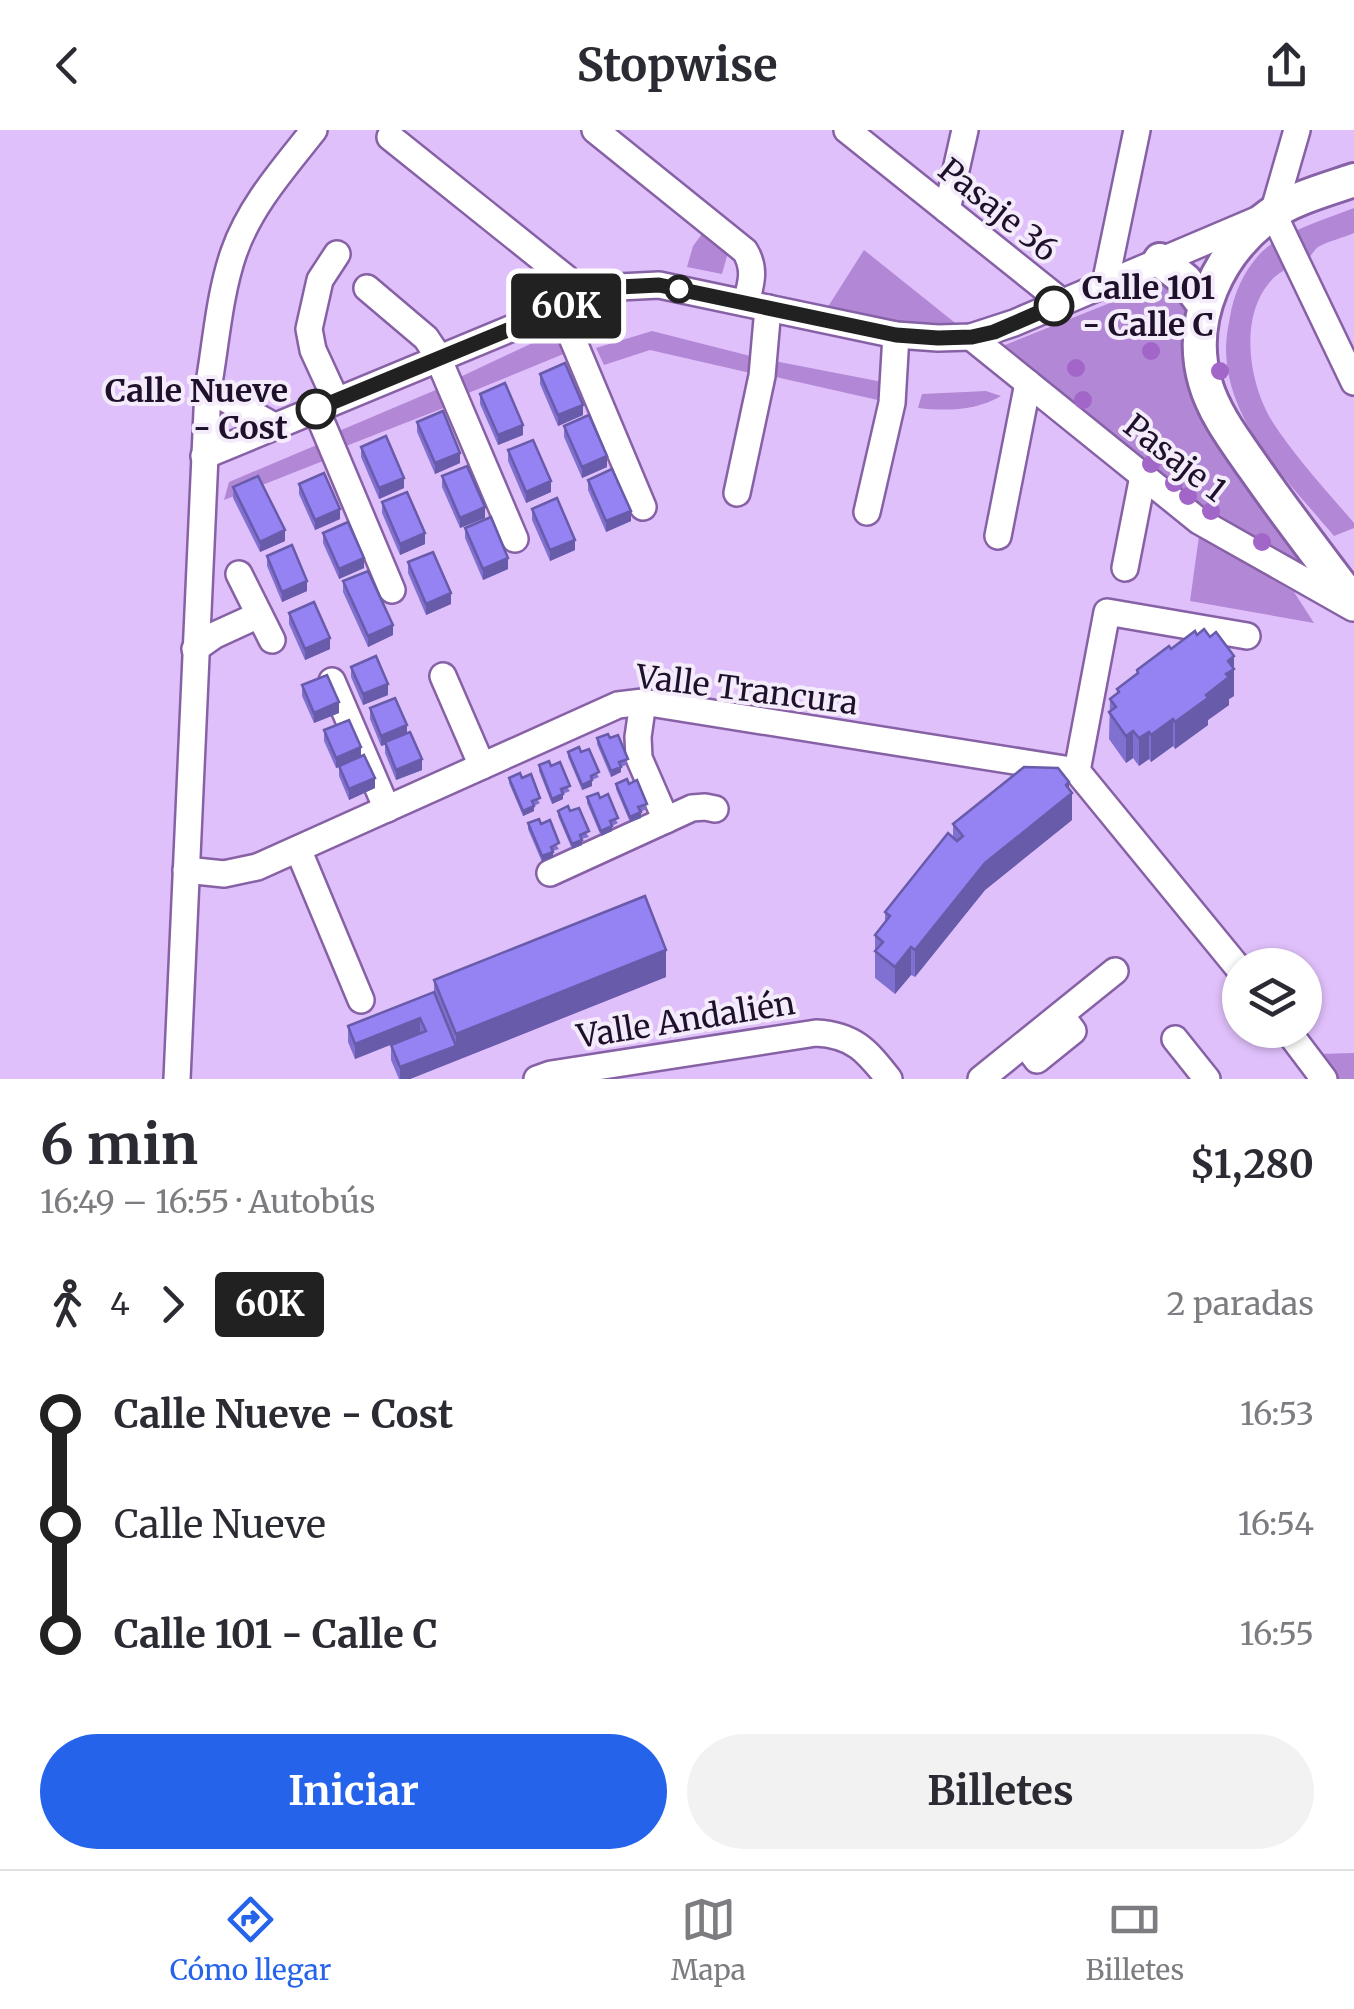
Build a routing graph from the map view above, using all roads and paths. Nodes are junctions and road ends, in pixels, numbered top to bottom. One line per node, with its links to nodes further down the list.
1 (314, 130): 24 (street)
2 (595, 130): 18 (street)
3 (847, 130): 9 (street, Pasaje 36)
4 (965, 130): 9 (street)
5 (1137, 130): 13 (street)
6 (1297, 130): 10 (street)
7 (390, 137): 16 (street)
8 (1354, 180): 10 (main road)
9 (947, 210): 15 (street, Pasaje 36)
10 (1272, 213): 12 (street); 17 (main road); 22 (street)
11 (337, 254): 25 (street)
12 (1160, 260): 13 (street); 17 (main road)
13 (1105, 284): 15 (street)
14 (368, 288): 21 (street)
15 (1062, 302): 20 (street)
16 (571, 304): 18 (street); 21 (street); 30 (street)
17 (1204, 304): 37 (main road)
18 (757, 306): 19 (street); 29 (street)
19 (896, 335): 20 (street); 31 (street)
20 (972, 337): 23 (street, Pasaje 1)
21 (439, 358): 25 (street); 33 (street)
22 (1354, 382)
23 (1028, 383): 28 (street, Pasaje 1); 32 (street)
24 (208, 389): 26 (street); 27 (street)
25 (326, 405): 26 (street); 36 (street)
26 (274, 426): 27 (street)
27 (204, 456): 41 (street)
28 (1143, 476): 34 (street); 37 (street, Pasaje 1)
29 (737, 492)
30 (642, 507)
31 (867, 512)
32 (998, 536)
33 (515, 539)
34 (1124, 568)
35 (239, 574): 38 (street)
36 (392, 590)
37 (1354, 606)
38 (260, 614): 40 (street); 41 (street)
39 (1247, 636): 46 (street)
40 (272, 640)
41 (196, 649): 51 (street)
42 (443, 676): 45 (street)
43 (332, 681): 47 (street)
44 (643, 702): 45 (street, Valle Trancura); 46 (street, Valle Trancura); 49 (street)
45 (482, 766): 47 (street, Valle Trancura)
46 (1077, 772): 53 (street)
47 (387, 808): 50 (street, Valle Trancura)
48 (716, 810): 49 (street)
49 (666, 820): 52 (street)
50 (298, 849): 51 (street, Valle Trancura); 55 (street)
51 (186, 870): 58 (street)
52 (550, 872)
53 (1222, 948)
54 (1115, 971): 61 (street)
55 (361, 1000)
56 (1176, 1039): 62 (street)
57 (1300, 1048): 63 (street)
58 (177, 1079)
59 (537, 1079): 60 (street, Valle Andalién)
60 (889, 1079)
61 (981, 1079)
62 (1207, 1079)
63 (1324, 1079)

